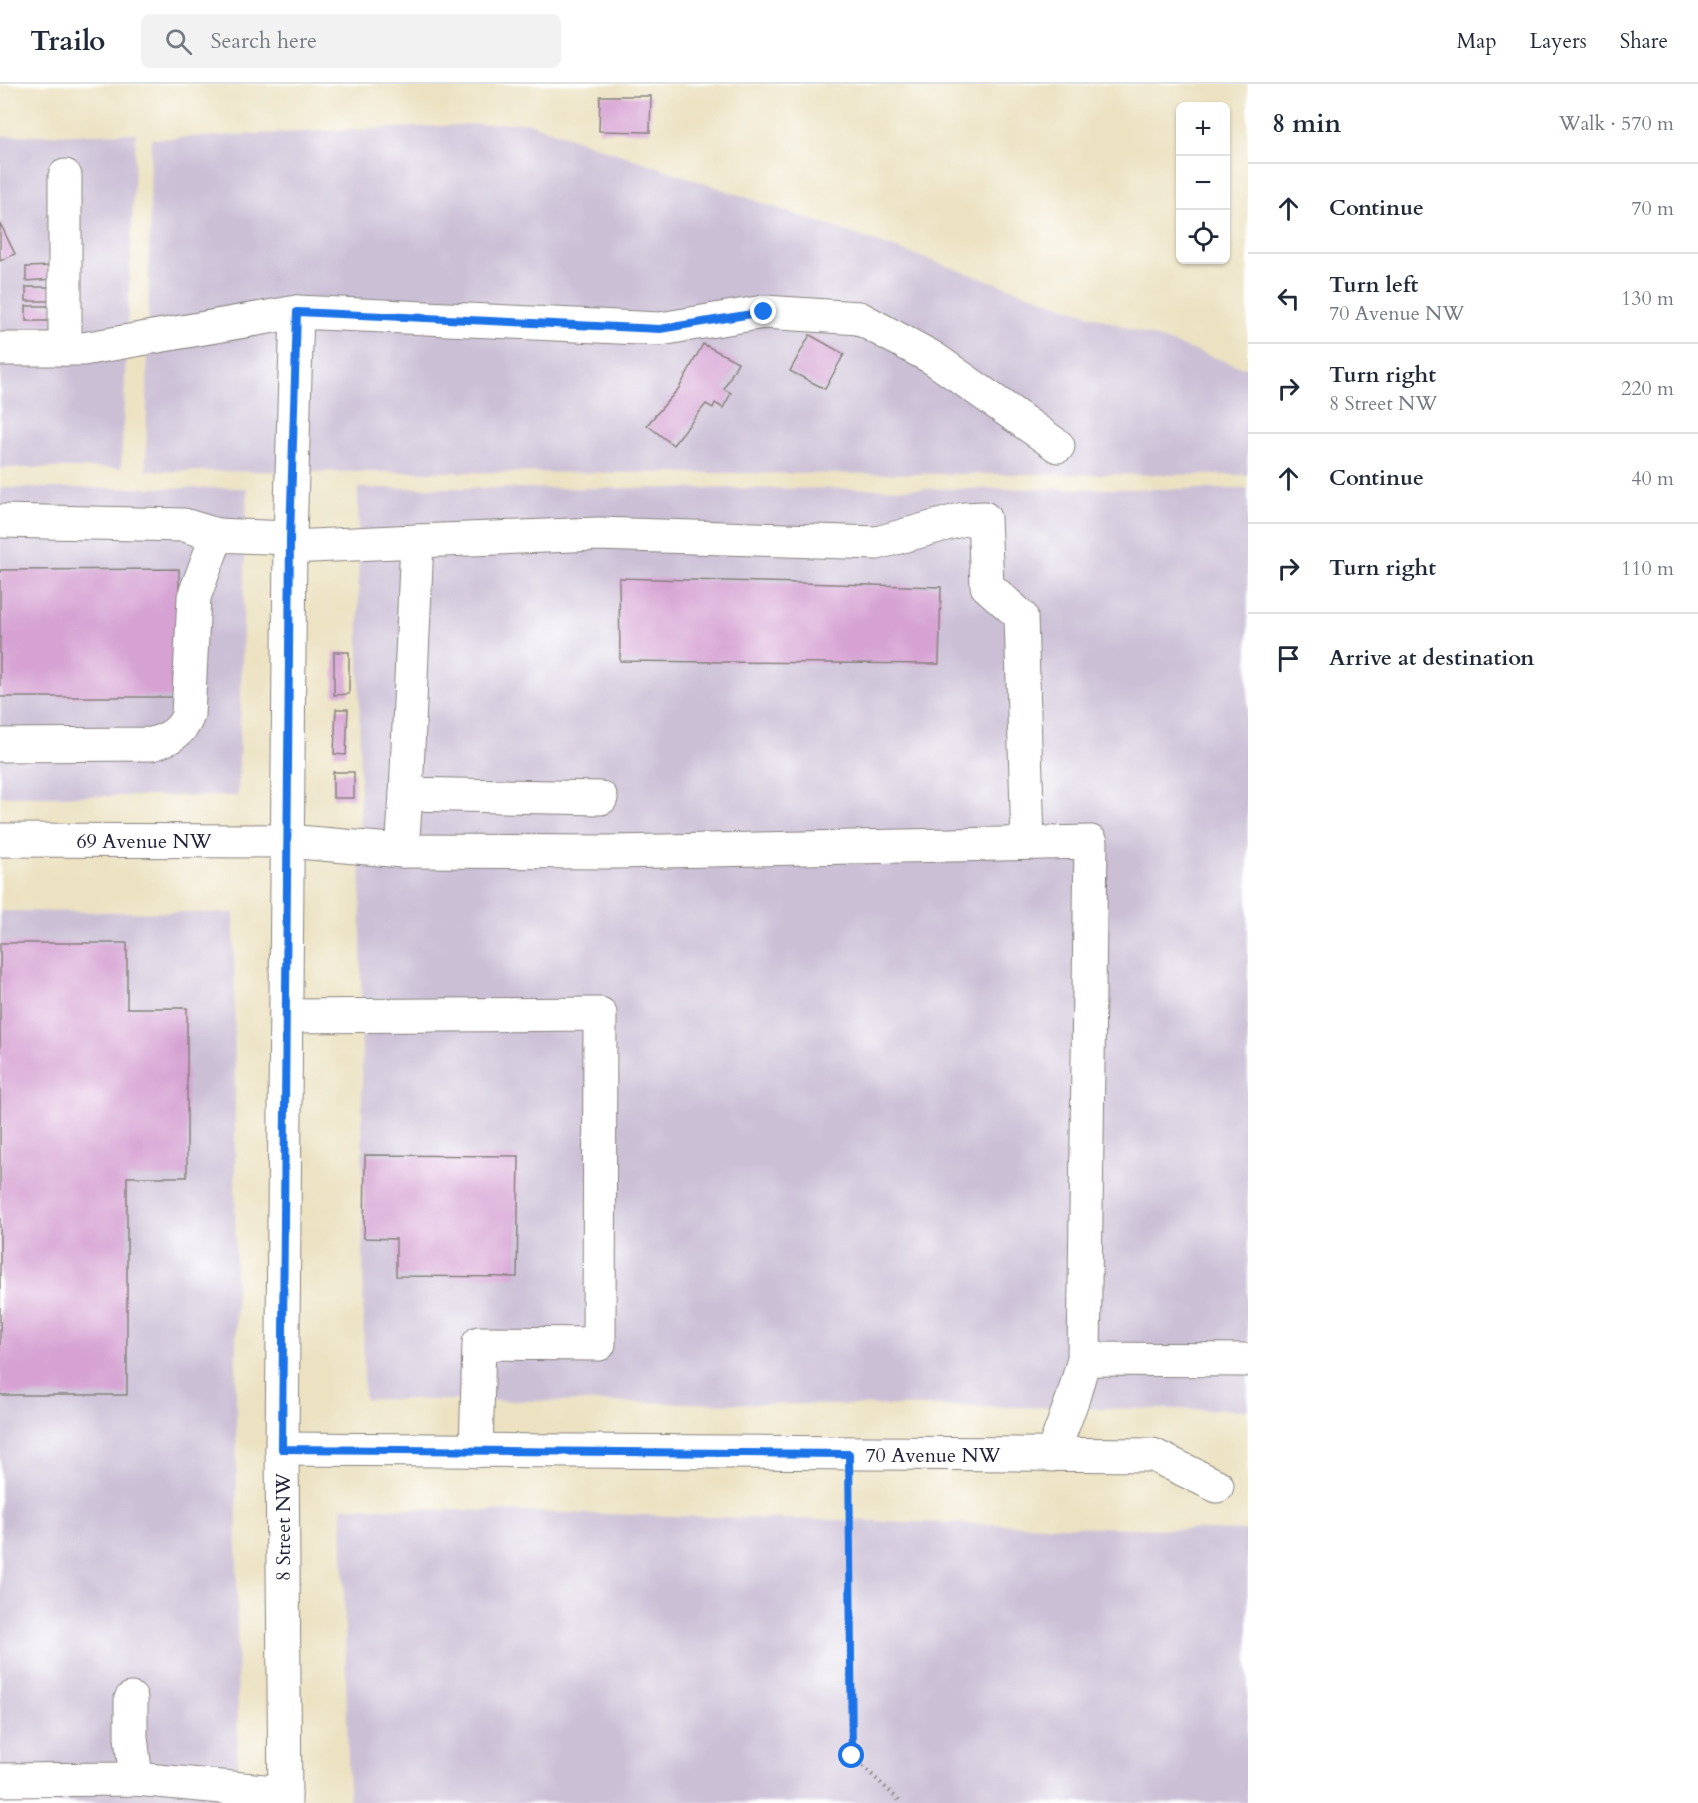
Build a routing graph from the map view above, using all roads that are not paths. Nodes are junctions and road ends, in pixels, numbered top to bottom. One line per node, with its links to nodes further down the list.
1 (65, 176): 4 (street)
2 (297, 312): 4 (street); 5 (street); 9 (street, 8 Street NW)
3 (0, 349): 4 (street)
4 (65, 349)
5 (1058, 446)
6 (0, 521): 7 (street)
7 (217, 535): 9 (street); 10 (street)
8 (417, 541): 9 (street); 11 (street); 15 (street)
9 (290, 542): 14 (street, 8 Street NW)
10 (0, 745)
11 (406, 794): 12 (street); 16 (street)
12 (601, 798)
13 (0, 840): 14 (street, 69 Avenue NW)
14 (287, 841): 16 (street, 69 Avenue NW); 17 (street, 8 Street NW)
15 (1028, 843): 16 (street, 69 Avenue NW); 18 (street, 69 Avenue NW)
16 (402, 851)
17 (286, 1016): 20 (street, 8 Street NW); 21 (street)
18 (1084, 1359): 19 (street); 22 (street)
19 (1246, 1360)
20 (282, 1449): 21 (street, 70 Avenue NW); 28 (street, 8 Street NW)
21 (476, 1451): 22 (street, 70 Avenue NW)
22 (1052, 1455): 23 (street, 70 Avenue NW)
23 (1217, 1486)
24 (131, 1699): 25 (street)
25 (136, 1779): 26 (street); 27 (street)
26 (0, 1780)
27 (180, 1794): 28 (street)
28 (285, 1798)

